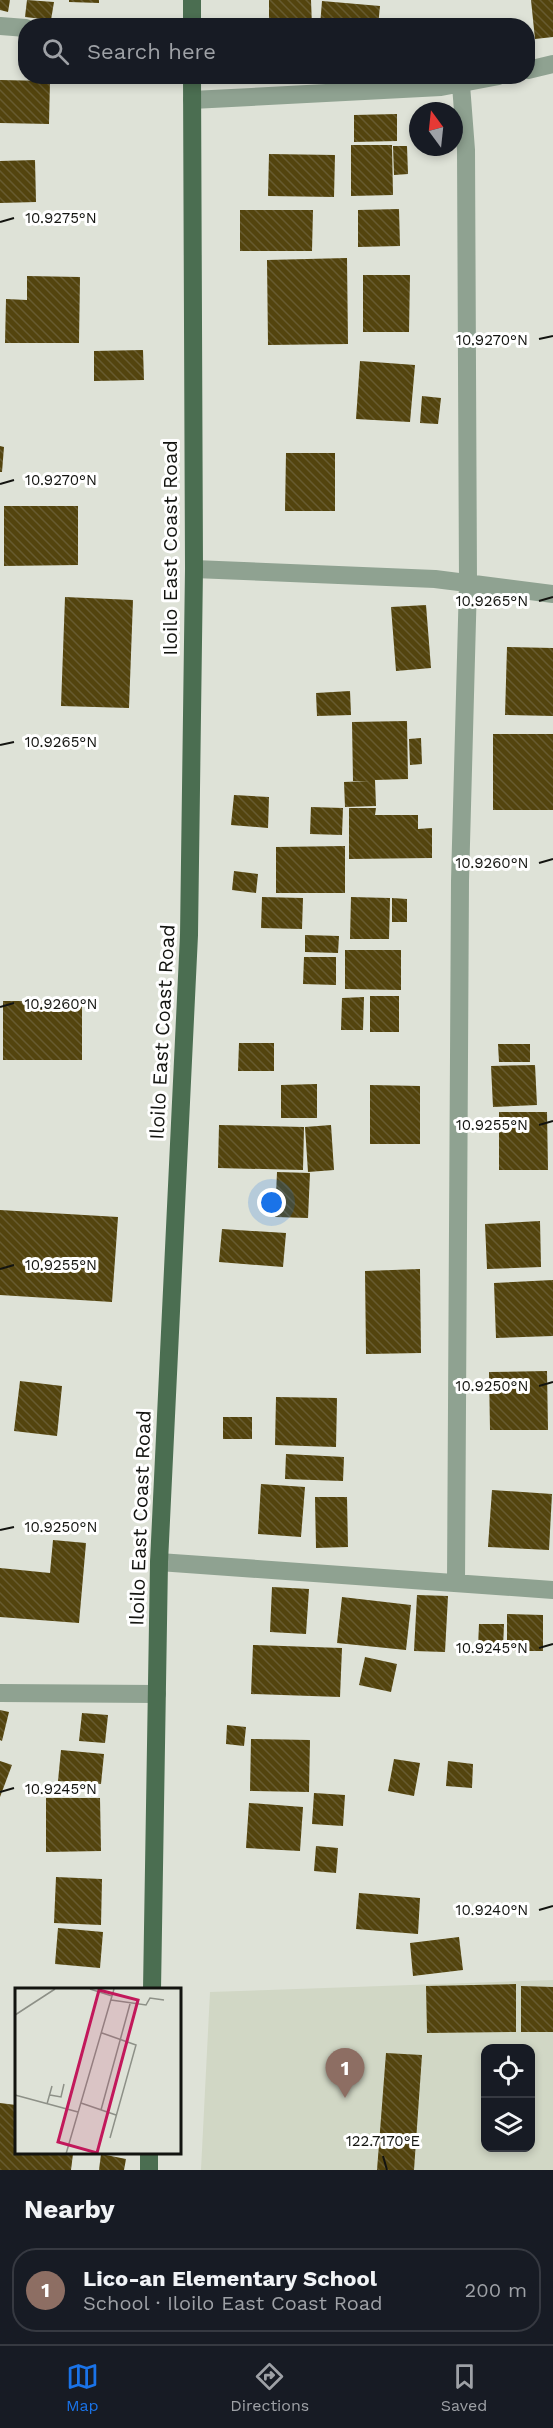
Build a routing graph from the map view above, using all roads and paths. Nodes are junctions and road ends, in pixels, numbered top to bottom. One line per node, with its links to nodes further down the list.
1 (192, 0): 2 (main road)
2 (192, 18)
3 (0, 26): 4 (street)
4 (18, 27)
5 (553, 64): 6 (street)
6 (535, 68)
7 (192, 84): 10 (main road, Iloilo East Coast Road)
8 (465, 84): 9 (street)
9 (461, 85): 10 (street); 12 (street)
10 (192, 100): 11 (main road, Iloilo East Coast Road)
11 (194, 569): 12 (street); 14 (main road, Iloilo East Coast Road)
12 (468, 583): 13 (street); 15 (street)
13 (553, 594)
14 (159, 1562): 15 (street); 18 (main road, Iloilo East Coast Road)
15 (456, 1583): 16 (street)
16 (553, 1590)
17 (0, 1693): 18 (street)
18 (157, 1694): 19 (main road, Iloilo East Coast Road)
19 (152, 1988)
20 (149, 2155): 21 (main road)
21 (148, 2170)

